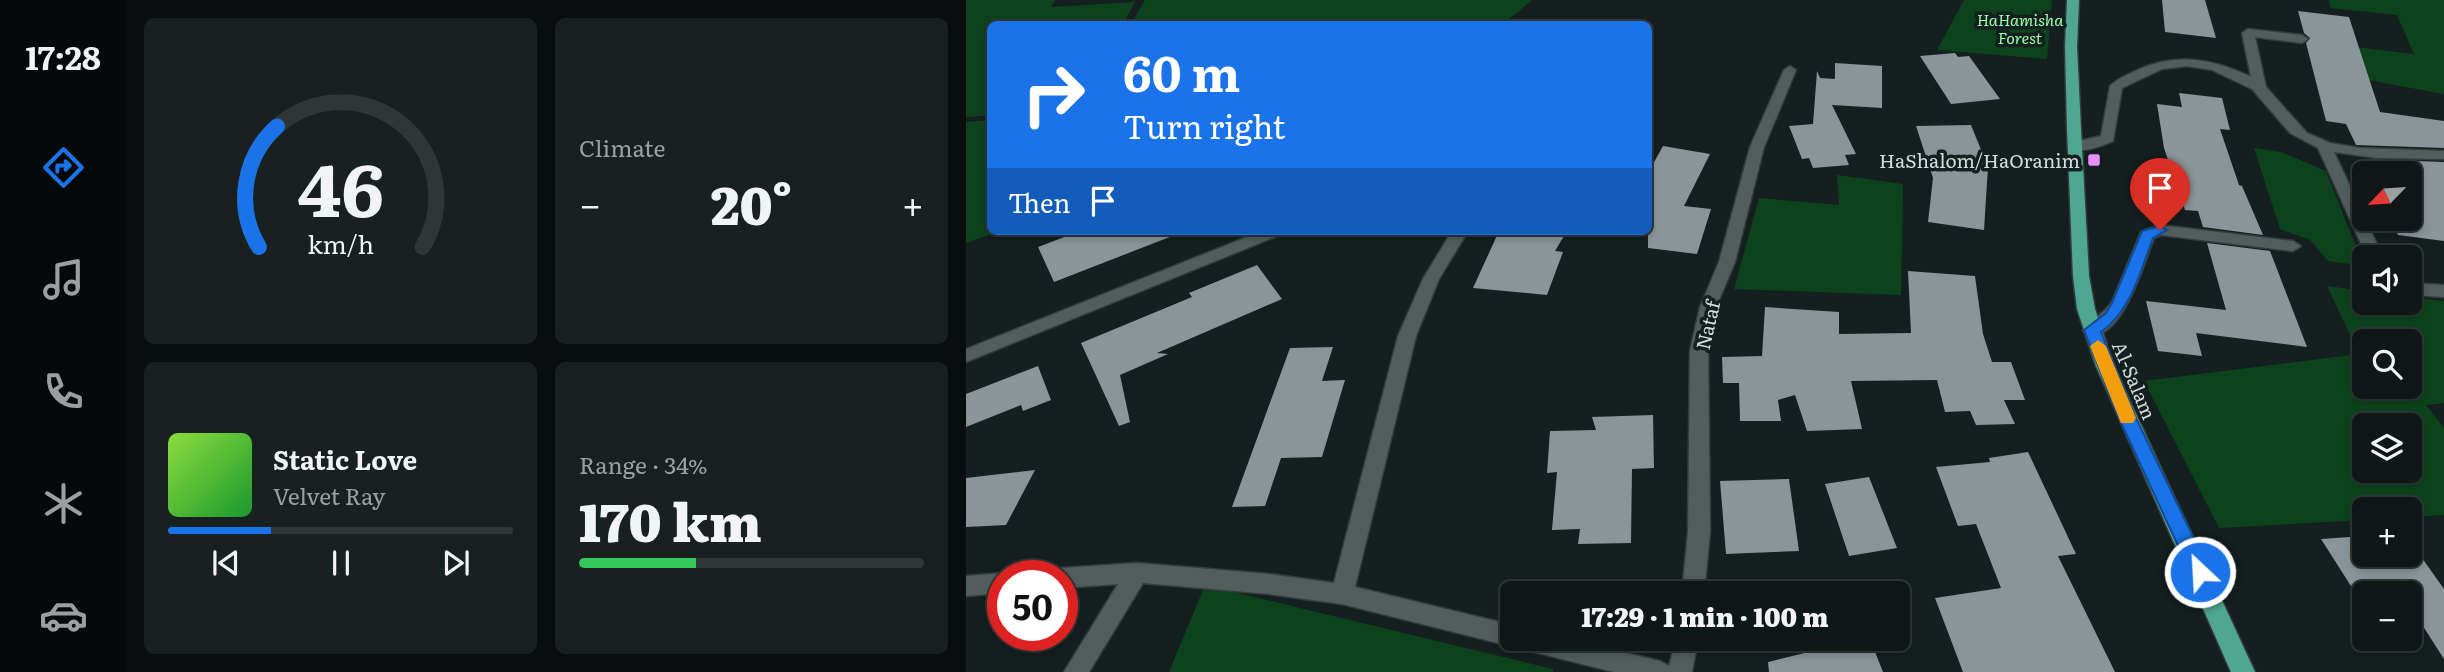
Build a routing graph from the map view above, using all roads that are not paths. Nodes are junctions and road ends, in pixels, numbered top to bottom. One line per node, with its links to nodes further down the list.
1 (2073, 0): 6 (main road, Al-Salam)
2 (2302, 40): 4 (street)
3 (1790, 70): 18 (street, Nataf)
4 (2260, 88): 5 (street); 6 (street)
5 (2323, 144): 7 (street); 10 (street)
6 (2075, 146): 14 (main road, Al-Salam)
7 (2444, 155)
8 (1266, 235): 15 (street)
9 (1458, 235): 21 (street)
10 (2369, 245)
11 (2292, 246): 14 (street)
12 (2422, 290): 13 (street)
13 (2444, 291)
14 (2092, 330): 28 (main road, Al-Salam)
15 (966, 356)
16 (1137, 573): 17 (street); 21 (street); 25 (street)
17 (1078, 577)
18 (1694, 581)
19 (987, 584): 20 (street)
20 (966, 586)
21 (1342, 594): 22 (street)
22 (1500, 633)
23 (1573, 651): 26 (street)
24 (1684, 651): 27 (street)
25 (1076, 672)
26 (1660, 672)
27 (1680, 672)
28 (2243, 672)

